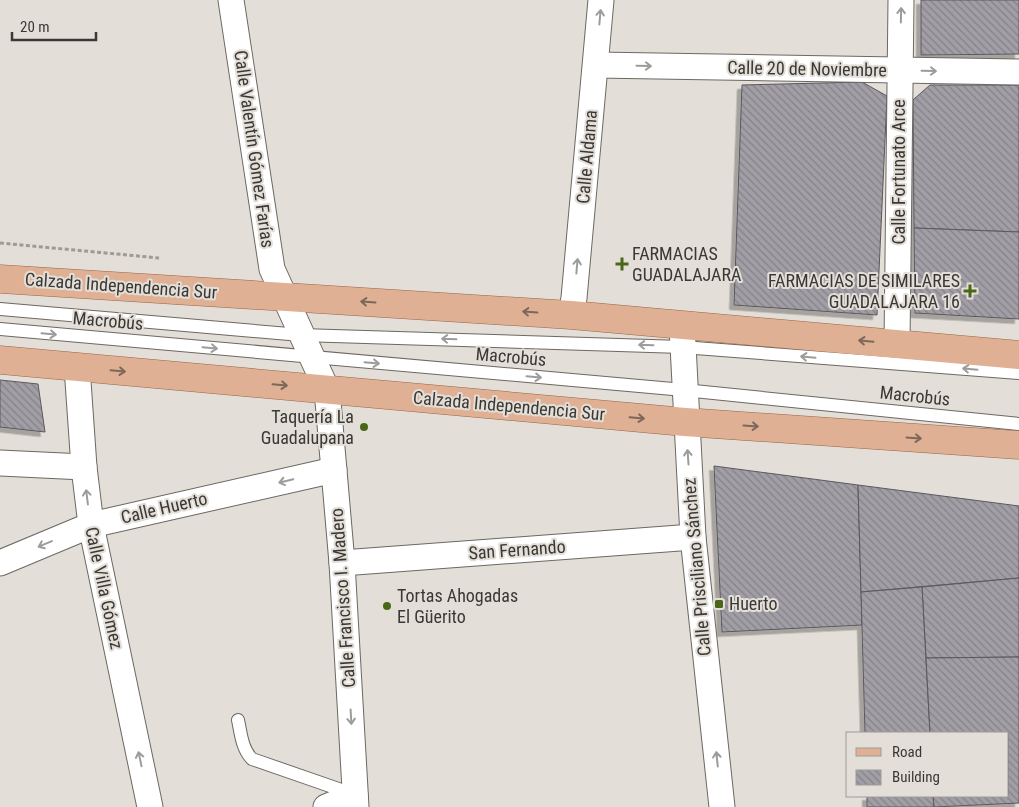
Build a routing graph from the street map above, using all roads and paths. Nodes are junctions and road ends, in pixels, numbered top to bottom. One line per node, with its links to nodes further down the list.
1 (232, 0): 8 (street, Calle Valentín Gómez Farías)
2 (601, 0): 4 (street, Calle Aldama, one-way to 2)
3 (901, 0): 5 (street, Calle Fortunato Arce, one-way to 3)
4 (596, 66): 5 (street, Calle 20 de Noviembre, one-way to 5); 10 (street, Calle Aldama, one-way to 4)
5 (900, 70): 6 (street, Calle 20 de Noviembre, one-way to 6); 14 (street, Calle Fortunato Arce)
6 (1019, 72)
7 (0, 279): 8 (main road, Calzada Independencia Sur)
8 (283, 296): 10 (main road, Calzada Independencia Sur, one-way to 8); 12 (street, Calle Valentín Gómez Farías)
9 (0, 309): 12 (lane, Macrobús)
10 (570, 314): 13 (main road, Calzada Independencia Sur)
11 (0, 329): 16 (lane, Macrobús, one-way to 16)
12 (301, 335): 13 (lane, Macrobús, one-way to 12); 16 (street, Calle Valentín Gómez Farías)
13 (682, 336): 14 (main road, Calzada Independencia Sur, one-way to 13); 19 (lane, Macrobús, one-way to 13); 21 (street, Calle Prisciliano Sánchez)
14 (897, 344): 15 (main road, Calzada Independencia Sur)
15 (1019, 355)
16 (312, 358): 20 (street, Calle Valentín Gómez Farías); 21 (lane, Macrobús, one-way to 21)
17 (0, 360): 18 (main road, Calzada Independencia Sur)
18 (77, 367): 20 (main road, Calzada Independencia Sur, one-way to 20); 26 (street, Calle Villa Gómez)
19 (1019, 373)
20 (327, 390): 22 (main road, Calzada Independencia Sur, one-way to 22); 27 (street, Calle Francisco I. Madero)
21 (684, 390): 22 (street, Calle Prisciliano Sánchez); 23 (lane, Macrobús)
22 (685, 422): 24 (main road, Calzada Independencia Sur, one-way to 24); 29 (street, Calle Prisciliano Sánchez, one-way to 22)
23 (1019, 424)
24 (1019, 445)
25 (0, 463): 26 (street)
26 (84, 467): 28 (street, Calle Villa Gómez, one-way to 26)
27 (334, 470): 28 (street, Calle Huerto, one-way to 28); 31 (street, Calle Francisco I. Madero)
28 (90, 525): 30 (street, Calle Huerto, one-way to 30); 34 (street, Calle Villa Gómez, one-way to 28)
29 (692, 537): 31 (street, San Fernando); 36 (street, Calle Prisciliano Sánchez, one-way to 29)
30 (0, 563)
31 (342, 563): 33 (street, Calle Francisco I. Madero, one-way to 33)
32 (238, 720): 33 (lane)
33 (356, 801): 35 (street)
34 (150, 807)
35 (326, 807)
36 (722, 807)

